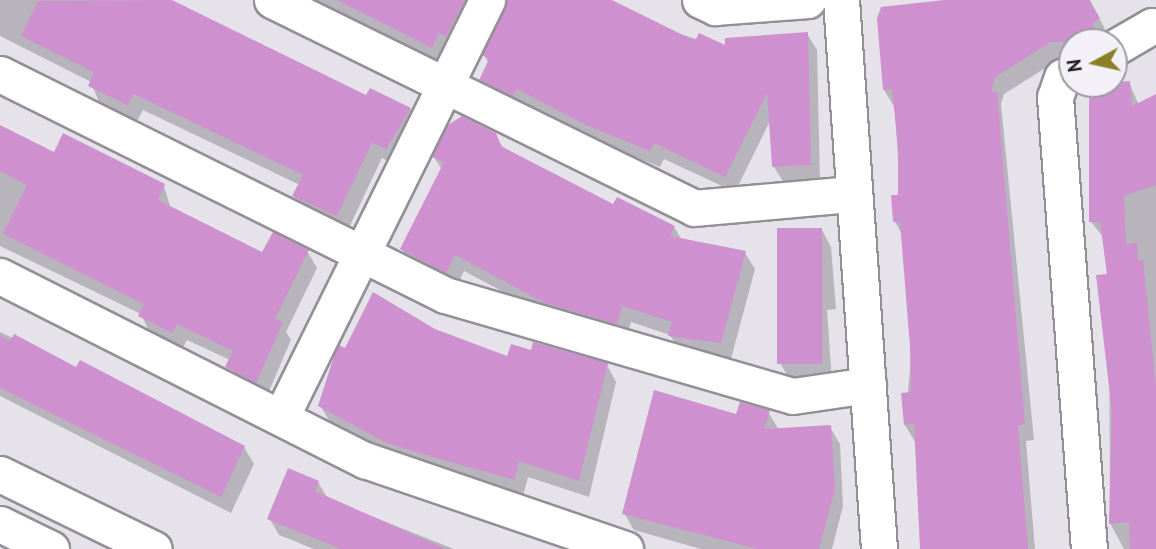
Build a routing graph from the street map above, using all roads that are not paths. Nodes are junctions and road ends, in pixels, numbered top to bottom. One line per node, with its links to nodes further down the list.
1 (272, 0): 9 (street)
2 (487, 0): 9 (street)
3 (700, 0): 4 (street)
4 (808, 0)
5 (841, 0): 11 (street)
6 (1148, 19): 7 (street)
7 (1128, 36)
8 (0, 74): 12 (street)
9 (443, 84): 11 (street); 12 (street)
10 (1058, 89): 22 (street)
11 (852, 194): 14 (street)
12 (364, 253): 14 (street); 15 (street)
13 (0, 276): 15 (street)
14 (868, 385): 21 (street)
15 (281, 416): 20 (street)
16 (0, 474): 19 (street)
17 (0, 524): 18 (street)
18 (51, 549)
19 (154, 549)
20 (625, 549)
21 (879, 549)
22 (1089, 549)

